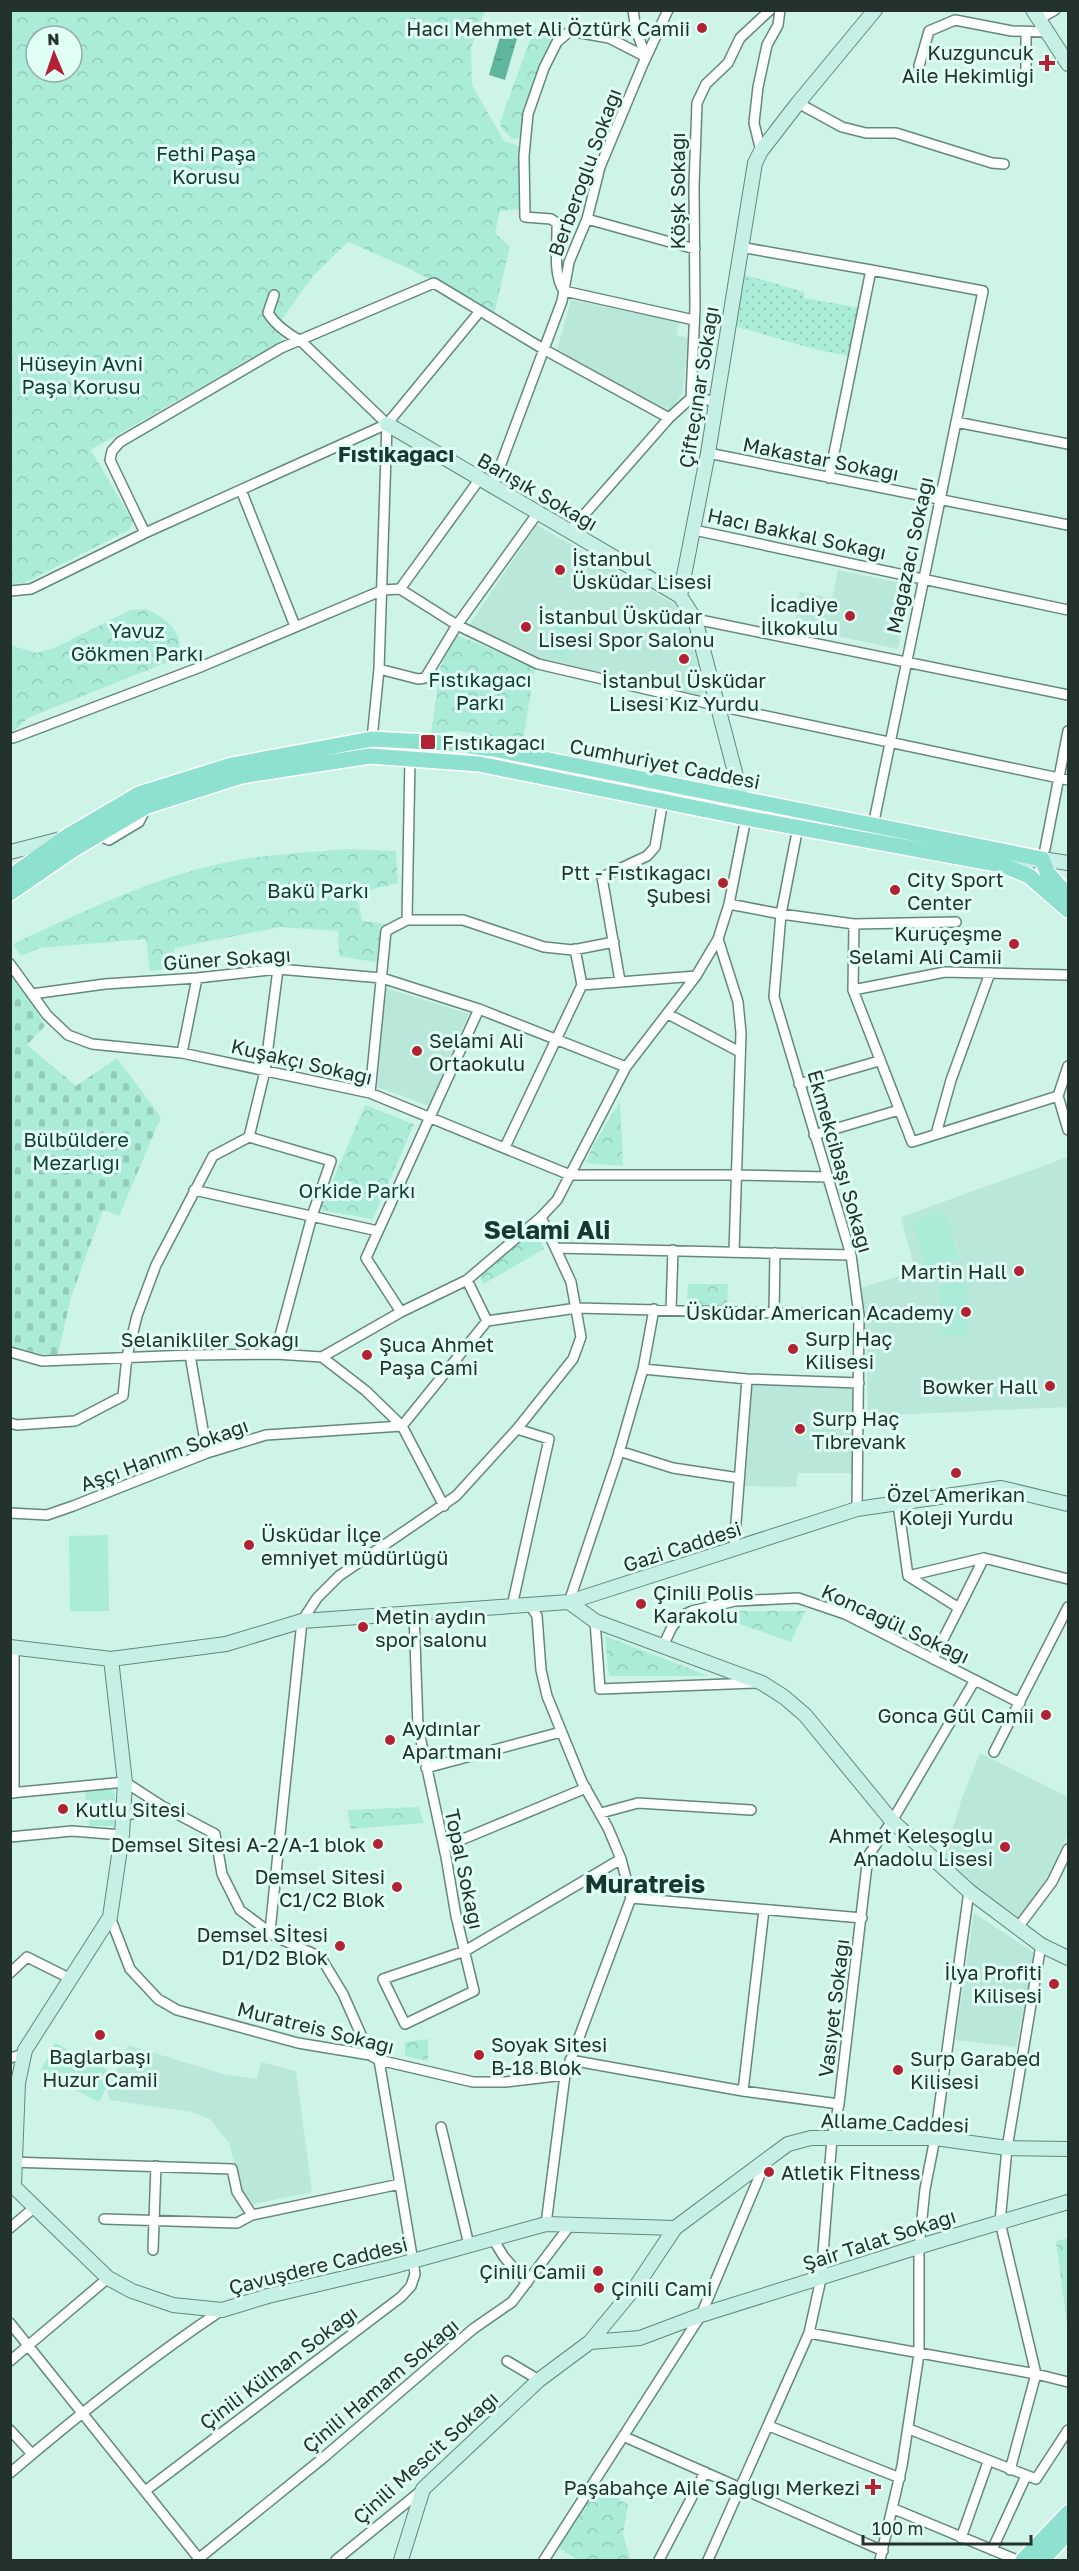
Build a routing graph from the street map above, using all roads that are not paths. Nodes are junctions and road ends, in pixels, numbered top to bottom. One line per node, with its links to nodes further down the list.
1 (633, 10): 10 (street)
2 (668, 10): 10 (street, Berberoğlu Sokağı)
3 (770, 10): 19 (street, Köşk Sokağı)
4 (780, 10): 15 (street)
5 (875, 10): 14 (street, Çifteçınar Sokağı)
6 (1055, 10): 7 (street)
7 (1036, 15): 9 (street)
8 (1026, 32): 9 (street); 12 (street); 13 (street)
9 (1047, 32): 11 (street)
10 (646, 57): 17 (street, Berberoğlu Sokağı); 21 (street)
11 (1068, 64)
12 (919, 66)
13 (1026, 75)
14 (798, 104): 15 (street, Çifteçınar Sokağı); 16 (street)
15 (761, 150): 18 (street, Çifteçınar Sokağı)
16 (1004, 164)
17 (587, 219): 19 (street); 21 (street, Berberoğlu Sokağı)
18 (740, 247): 20 (street); 28 (street, Çifteçınar Sokağı)
19 (695, 249): 24 (street, Köşk Sokağı)
20 (871, 270): 30 (street, Mağazacı Sokağı); 34 (street)
21 (564, 291): 24 (street); 26 (street, Berberoğlu Sokağı)
22 (274, 295): 25 (street, Barışık Sokağı)
23 (480, 311): 25 (street); 26 (street); 31 (street)
24 (694, 320): 27 (street, Köşk Sokağı)
25 (301, 341): 31 (street, Barışık Sokağı); 43 (street)
26 (545, 350): 29 (street); 36 (street, Berberoğlu Sokağı)
27 (691, 398): 28 (street); 29 (street)
28 (715, 401): 33 (street, Çifteçınar Sokağı)
29 (669, 418): 42 (street)
30 (956, 422): 32 (street); 38 (street, Mağazacı Sokağı)
31 (387, 424): 35 (street, Barışık Sokağı); 37 (street); 46 (street)
32 (1068, 444)
33 (708, 453): 34 (street, Makastar Sokağı); 41 (street, Çifteçınar Sokağı)
34 (829, 478): 38 (street, Makastar Sokağı)
35 (479, 480): 36 (street, Barışık Sokağı); 45 (street)
36 (492, 488): 39 (street, Barışık Sokağı)
37 (241, 490): 43 (street); 52 (street)
38 (940, 500): 40 (street, Makastar Sokağı); 44 (street, Mağazacı Sokağı)
39 (537, 514): 42 (street, Barışık Sokağı); 51 (street)
40 (1068, 525)
41 (694, 530): 44 (street, Hacı Bakkal Sokağı); 48 (street, Çifteçınar Sokağı)
42 (569, 532): 48 (street, Barışık Sokağı)
43 (145, 533): 47 (street)
44 (924, 579): 49 (street, Hacı Bakkal Sokağı); 53 (street, Mağazacı Sokağı)
45 (400, 589): 46 (street); 51 (street)
46 (383, 590): 52 (street); 54 (street)
47 (10, 591)
48 (680, 597): 50 (street)
49 (1068, 610)
50 (696, 619): 53 (street); 56 (street)
51 (457, 625): 54 (street); 56 (street)
52 (295, 626): 58 (street)
53 (906, 663): 55 (street); 60 (street, Mağazacı Sokağı)
54 (379, 669): 59 (street)
55 (1068, 695)
56 (719, 706): 60 (street); 63 (street)
57 (1068, 731): 62 (street)
58 (13, 738)
59 (372, 739): 63 (main road, Cumhuriyet Caddesi); 68 (main road, Cumhuriyet Caddesi)
60 (890, 742): 62 (street); 66 (street, Mağazacı Sokağı)
61 (410, 758): 64 (main road, Cumhuriyet Caddesi); 74 (main road, Cumhuriyet Caddesi); 79 (street)
62 (1064, 779): 70 (street)
63 (742, 800): 65 (street); 66 (main road, Cumhuriyet Caddesi)
64 (663, 801): 65 (main road, Cumhuriyet Caddesi); 83 (street)
65 (746, 818): 67 (main road, Cumhuriyet Caddesi); 76 (street)
66 (873, 826): 70 (main road, Cumhuriyet Caddesi)
67 (798, 827): 72 (main road, Cumhuriyet Caddesi); 78 (street, Ekmekcibaşı Sokağı)
68 (66, 837): 69 (street); 73 (main road, Cumhuriyet Caddesi)
69 (10, 852)
70 (1043, 854): 71 (street); 72 (street); 75 (main road)
71 (1068, 863)
72 (1002, 865): 77 (main road, Cumhuriyet Caddesi)
73 (10, 877)
74 (10, 893)
75 (1068, 896)
76 (729, 904): 78 (street); 82 (street)
77 (1068, 910)
78 (781, 915): 81 (street); 105 (street, Ekmekcibaşı Sokağı)
79 (407, 920): 84 (street); 91 (street)
80 (956, 922): 81 (street)
81 (854, 924): 94 (street)
82 (718, 939): 89 (street); 99 (street)
83 (614, 942): 84 (street); 92 (street)
84 (575, 949): 93 (street)
85 (10, 964): 95 (street)
86 (278, 969): 90 (street, Güner Sokağı); 91 (street, Güner Sokağı); 104 (street)
87 (990, 973): 88 (street); 94 (street); 111 (street)
88 (1068, 975)
89 (696, 976): 92 (street); 97 (street)
90 (197, 978): 95 (street, Güner Sokağı); 100 (street)
91 (382, 978): 96 (street, Güner Sokağı); 106 (street)
92 (620, 981): 93 (street)
93 (582, 985): 98 (street)
94 (853, 990): 101 (street)
95 (32, 994): 100 (street, Kuşakçı Sokağı)
96 (479, 1009): 98 (street, Güner Sokağı); 109 (street)
97 (668, 1014): 99 (street); 103 (street)
98 (557, 1038): 103 (street, Güner Sokağı); 114 (street)
99 (740, 1052): 115 (street)
100 (182, 1053): 104 (street, Kuşakçı Sokağı)
101 (879, 1061): 105 (street); 108 (street)
102 (1068, 1065): 107 (street)
103 (626, 1067): 116 (street)
104 (265, 1071): 106 (street, Kuşakçı Sokağı); 113 (street)
105 (799, 1084): 112 (street, Ekmekcibaşı Sokağı)
106 (370, 1093): 109 (street, Kuşakçı Sokağı)
107 (1058, 1096): 110 (street); 111 (street)
108 (899, 1110): 111 (street); 112 (street)
109 (430, 1117): 114 (street, Kuşakçı Sokağı); 121 (street)
110 (1068, 1130)
111 (936, 1134)
112 (814, 1135): 117 (street, Ekmekcibaşı Sokağı)
113 (249, 1137): 118 (street); 119 (street)
114 (505, 1147): 116 (street, Kuşakçı Sokağı)
115 (735, 1174): 116 (street); 117 (street); 124 (street)
116 (570, 1175): 120 (street)
117 (828, 1178): 126 (street, Ekmekcibaşı Sokağı)
118 (194, 1190): 119 (street); 138 (street)
119 (312, 1216): 121 (street); 136 (street)
120 (541, 1217): 122 (street); 127 (street)
121 (378, 1231): 131 (street)
122 (557, 1248): 123 (street); 128 (street)
123 (673, 1250): 124 (street); 130 (street)
124 (734, 1252): 125 (street)
125 (775, 1253): 126 (street); 132 (street)
126 (851, 1255): 133 (street, Ekmekcibaşı Sokağı)
127 (467, 1280): 131 (street); 134 (street)
128 (577, 1308): 129 (street); 134 (street); 145 (street)
129 (654, 1310): 130 (street); 140 (street)
130 (671, 1310): 132 (street)
131 (401, 1312): 139 (street)
132 (774, 1312): 133 (street)
133 (859, 1315): 142 (street, Ekmekcibaşı Sokağı)
134 (487, 1321): 144 (street)
135 (10, 1352): 138 (street, Selanikliler Sokağı)
136 (275, 1354): 137 (street, Selanikliler Sokağı); 139 (street, Selanikliler Sokağı)
137 (190, 1355): 138 (street, Selanikliler Sokağı); 147 (street)
138 (127, 1356): 143 (street)
139 (322, 1357): 144 (street, Selanikliler Sokağı)
140 (643, 1369): 141 (street); 146 (street)
141 (747, 1379): 142 (street); 148 (street)
142 (859, 1383): 152 (street, Ekmekcibaşı Sokağı)
143 (10, 1423)
144 (402, 1426): 147 (street, Aşçı Hanım Sokağı); 151 (street, Selanikliler Sokağı)
145 (518, 1429): 151 (street); 160 (street)
146 (619, 1451): 148 (street); 158 (street)
147 (207, 1453): 153 (street, Aşçı Hanım Sokağı)
148 (740, 1478): 154 (street)
149 (898, 1504): 150 (street, Gazi Caddesi); 152 (street, Gazi Caddesi); 156 (street)
150 (1068, 1504)
151 (444, 1506): 164 (street)
152 (857, 1509): 154 (street, Gazi Caddesi)
153 (10, 1513)
154 (734, 1550): 158 (street, Gazi Caddesi)
155 (984, 1558): 156 (street); 157 (street); 162 (street)
156 (908, 1576): 162 (street)
157 (1068, 1579)
158 (569, 1602): 159 (street, Gazi Caddesi); 165 (street)
159 (530, 1605): 160 (street, Gazi Caddesi); 173 (street)
160 (512, 1606): 163 (street, Gazi Caddesi)
161 (1068, 1607): 172 (street)
162 (959, 1608): 169 (street)
163 (414, 1613): 164 (street, Gazi Caddesi); 175 (street, Topal Sokağı)
164 (302, 1621): 168 (street, Gazi Caddesi); 195 (street)
165 (595, 1621): 166 (street); 171 (street)
166 (663, 1646): 169 (street, Koncagül Sokağı); 171 (street)
167 (12, 1647): 168 (street, Gazi Caddesi); 178 (street)
168 (111, 1659): 176 (street)
169 (933, 1659): 170 (street, Koncagül Sokağı)
170 (975, 1680): 172 (street, Koncagül Sokağı); 183 (street, Vasıyet Sokağı)
171 (762, 1683): 183 (street)
172 (1020, 1703): 174 (street)
173 (561, 1732): 175 (street); 177 (street)
174 (994, 1752)
175 (426, 1768): 186 (street, Topal Sokağı)
176 (125, 1782): 178 (street); 179 (street); 182 (street)
177 (586, 1788): 181 (street); 186 (street)
178 (12, 1793)
179 (162, 1806): 182 (street); 195 (street)
180 (751, 1810): 181 (street)
181 (601, 1813): 188 (street)
182 (124, 1816): 184 (street)
183 (892, 1821): 189 (street); 193 (street, Vasıyet Sokağı)
184 (122, 1835): 185 (street); 192 (street)
185 (10, 1838)
186 (444, 1848): 197 (street, Topal Sokağı)
187 (1068, 1849): 194 (street)
188 (621, 1859): 190 (street); 197 (street, Topal Sokağı)
189 (969, 1891): 194 (street); 211 (street)
190 (631, 1898): 191 (street); 205 (street)
191 (764, 1910): 193 (street); 207 (street)
192 (110, 1917): 200 (street); 202 (street, Muratreis Sokağı)
193 (862, 1918): 208 (street, Vasıyet Sokağı)
194 (1019, 1926): 196 (street)
195 (270, 1931): 202 (street)
196 (1041, 1945): 198 (street); 212 (street)
197 (465, 1951): 197 (street)
198 (1068, 1958)
199 (10, 1972): 200 (street)
200 (71, 1979): 201 (street)
201 (24, 2054): 203 (street); 215 (street)
202 (370, 2055): 204 (street, Muratreis Sokağı)
203 (10, 2058)
204 (379, 2060): 206 (street, Muratreis Sokağı); 218 (street)
205 (570, 2060): 206 (street); 207 (street)
206 (565, 2075): 225 (street)
207 (743, 2091): 208 (street)
208 (839, 2104): 210 (street, Vasıyet Sokağı)
209 (441, 2127): 230 (street)
210 (832, 2138): 211 (street, Allame Caddesi); 214 (street, Allame Caddesi); 235 (street, Vasıyet Sokağı)
211 (935, 2138): 212 (street, Allame Caddesi); 231 (street)
212 (1007, 2148): 213 (street, Allame Caddesi); 224 (street)
213 (1068, 2149)
214 (767, 2157): 228 (street, Allame Caddesi); 238 (street)
215 (12, 2162): 216 (street); 217 (street)
216 (156, 2166): 221 (street); 223 (street)
217 (12, 2184): 220 (street, Çavuşdere Caddesi)
218 (400, 2184): 221 (street); 233 (street)
219 (1068, 2202): 224 (street, Şair Talat Sokağı)
220 (34, 2206): 227 (street); 234 (street, Çavuşdere Caddesi)
221 (252, 2215): 223 (street)
222 (104, 2219): 223 (street)
223 (154, 2221): 232 (street)
224 (1000, 2222): 231 (street, Şair Talat Sokağı); 246 (street)
225 (546, 2224): 226 (street, Çavuşdere Caddesi); 229 (street, Çavuşdere Caddesi)
226 (571, 2224): 228 (street, Çavuşdere Caddesi); 236 (street, Çinili Hamam Sokağı)
227 (10, 2228)
228 (675, 2228): 241 (street, Çinili Mescit Sokağı)
229 (493, 2239): 230 (street, Çavuşdere Caddesi); 236 (street)
230 (469, 2245): 233 (street, Çavuşdere Caddesi)
231 (919, 2247): 235 (street, Şair Talat Sokağı); 243 (street)
232 (153, 2250)
233 (414, 2261): 237 (street, Çavuşdere Caddesi); 264 (street, Çinili Külhan Sokağı)
234 (108, 2278): 237 (street, Çavuşdere Caddesi); 242 (street)
235 (821, 2279): 238 (street, Şair Talat Sokağı); 240 (street, Vasıyet Sokağı)
236 (527, 2283): 271 (street, Çinili Hamam Sokağı)
237 (222, 2310): 249 (street)
238 (701, 2316): 241 (street, Şair Talat Sokağı); 254 (street)
239 (10, 2323): 242 (street)
240 (809, 2333): 243 (street); 250 (street, Vasıyet Sokağı)
241 (590, 2342): 247 (street, Çinili Mescit Sokağı)
242 (29, 2346): 244 (street); 249 (street)
243 (920, 2354): 246 (street); 252 (street)
244 (10, 2361)
245 (507, 2361): 247 (street)
246 (1036, 2374): 248 (street); 257 (street)
247 (539, 2380): 263 (street, Çinili Mescit Sokağı)
248 (1068, 2382)
249 (82, 2412): 255 (street); 264 (street)
250 (769, 2426): 261 (street); 262 (street, Vasıyet Sokağı)
251 (10, 2430): 255 (street)
252 (909, 2430): 256 (street); 261 (street)
253 (1068, 2430): 260 (street)
254 (625, 2437): 258 (street); 274 (street)
255 (33, 2454): 259 (street)
256 (988, 2462): 257 (street); 268 (street)
257 (1010, 2470): 260 (street)
258 (705, 2472): 262 (street); 275 (street)
259 (10, 2473)
260 (1026, 2476): 270 (street)
261 (900, 2478): 265 (street)
262 (742, 2488): 269 (street); 276 (street, Vasıyet Sokağı)
263 (423, 2489): 272 (street, Çinili Mescit Sokağı); 273 (street)
264 (145, 2491): 271 (street)
265 (894, 2509): 268 (street); 269 (street)
266 (1068, 2513): 279 (main road)
267 (1068, 2533): 280 (main road)
268 (961, 2538): 270 (street)
269 (883, 2550): 277 (street)
270 (992, 2550): 278 (street)
271 (199, 2560)
272 (336, 2560)
273 (401, 2560)
274 (544, 2560)
275 (659, 2560)
276 (708, 2560)
277 (880, 2560)
278 (1017, 2560)
279 (1023, 2560)
280 (1042, 2560)

